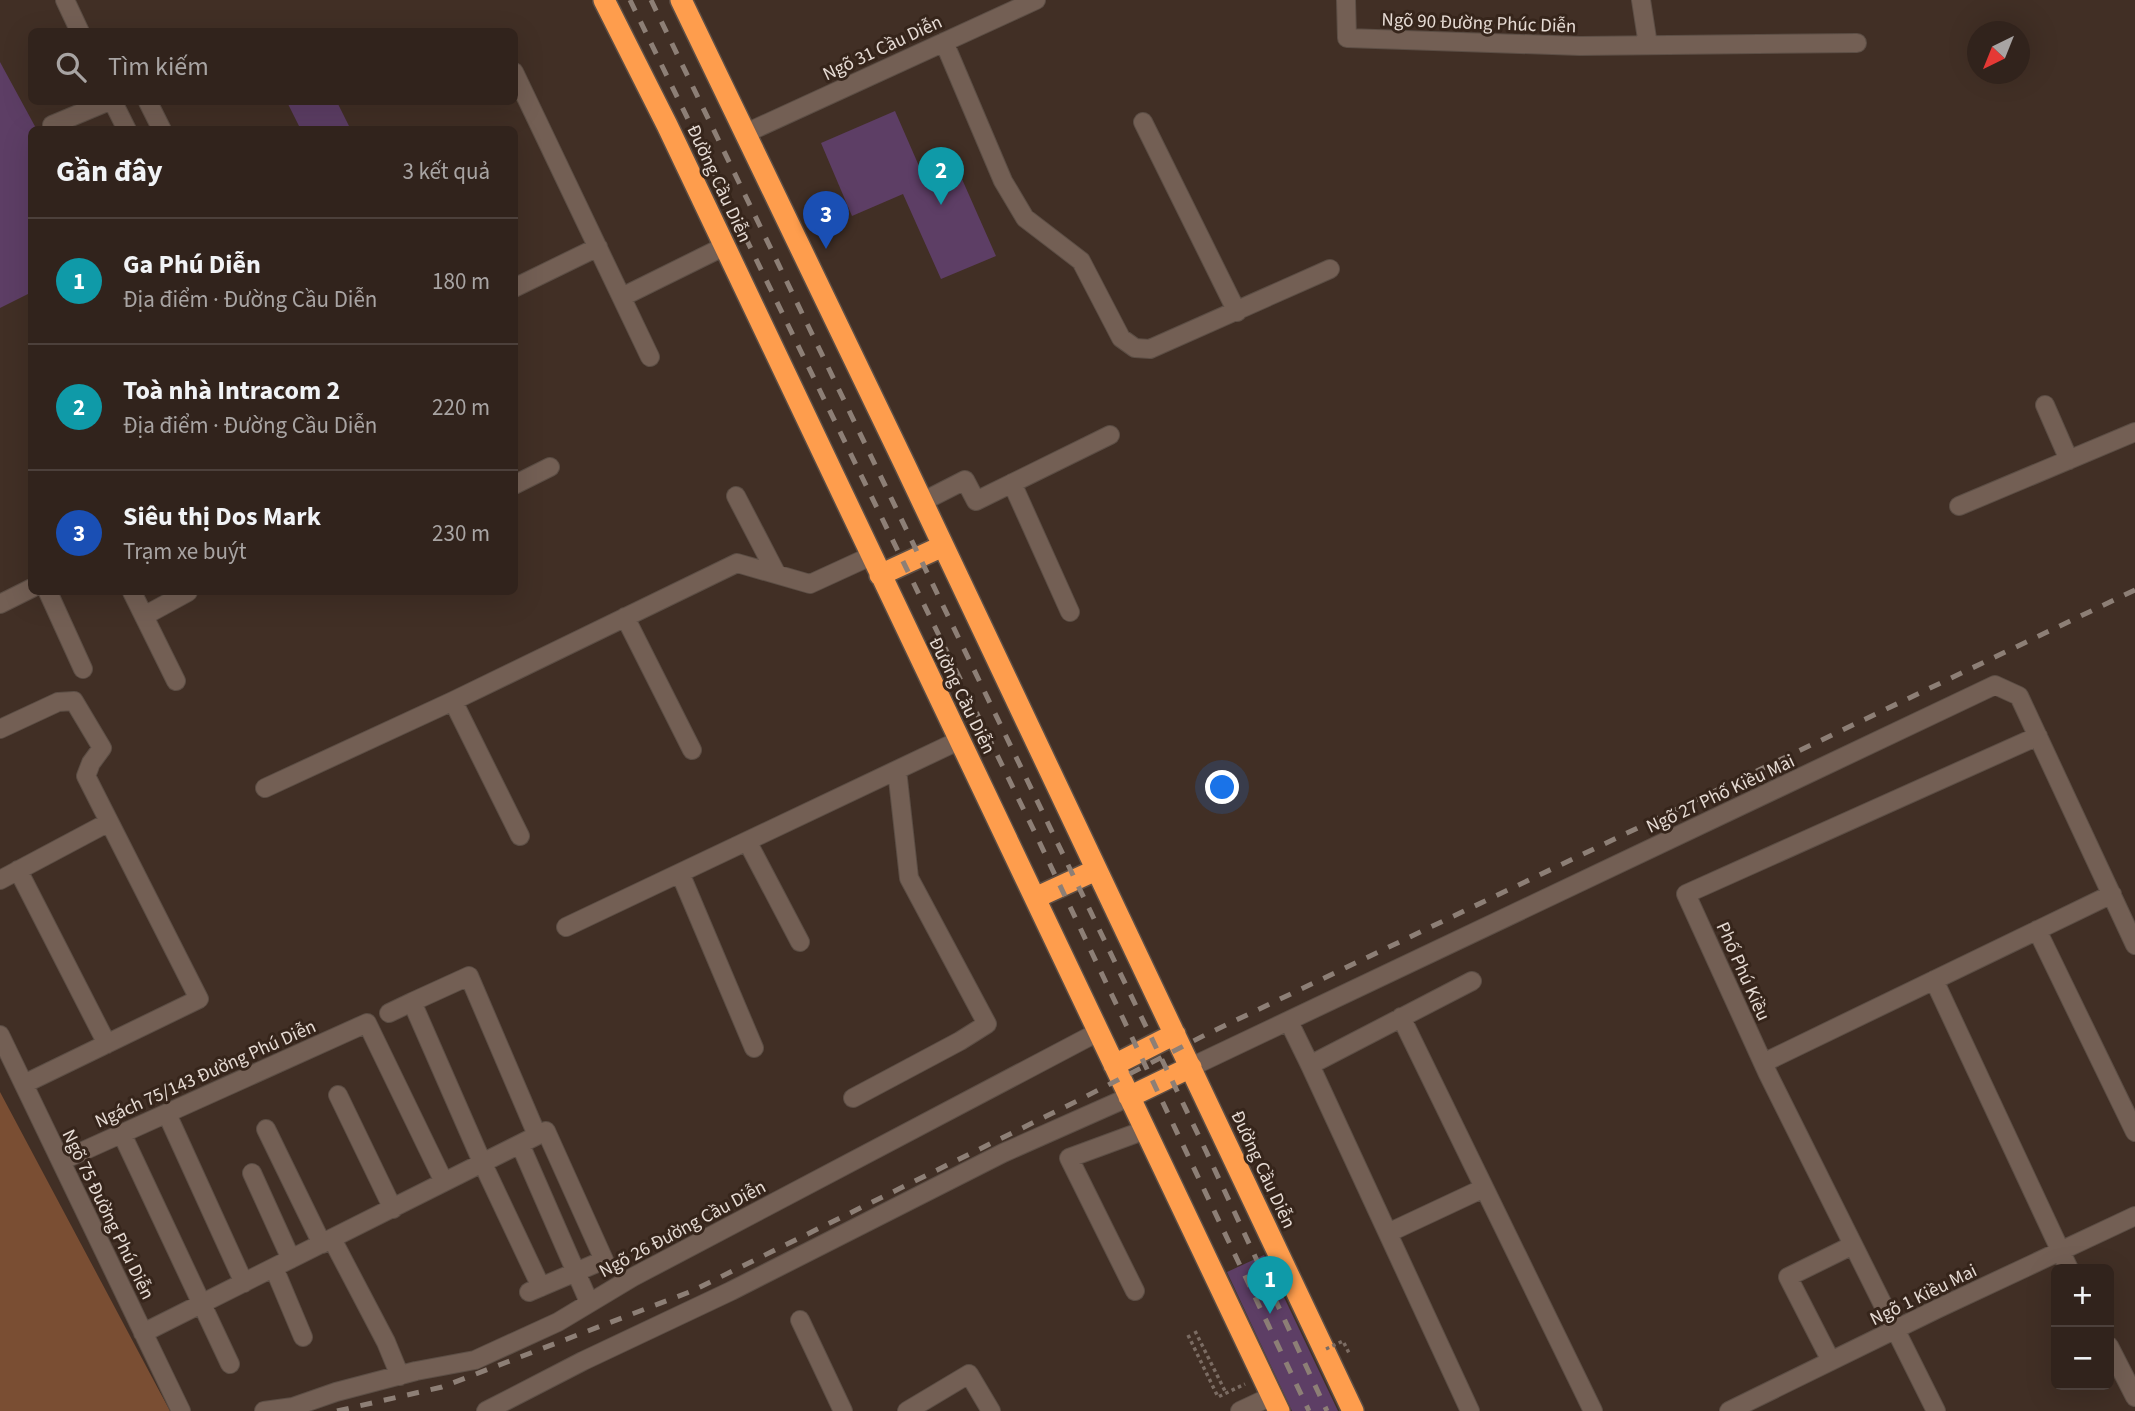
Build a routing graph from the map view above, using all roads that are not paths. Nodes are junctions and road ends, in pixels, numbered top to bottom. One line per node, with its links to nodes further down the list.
1 (65, 0): 7 (street)
2 (604, 0): 20 (highway, Đường Cầu Diễn)
3 (681, 0): 19 (highway, Đường Cầu Diễn)
4 (1036, 0): 8 (street, Ngõ 31 Cầu Diễn)
5 (1346, 0): 10 (street, Ngõ 90 Đường Phúc Diễn)
6 (1641, 0): 10 (street)
7 (78, 28)
8 (944, 42): 19 (street, Ngõ 31 Cầu Diễn); 25 (street)
9 (1857, 43): 10 (street, Ngõ 90 Đường Phúc Diễn)
10 (1648, 46)
11 (518, 80): 21 (street)
12 (100, 105): 16 (street)
13 (114, 105): 17 (street)
14 (150, 105): 18 (street)
15 (1143, 122): 25 (street)
16 (52, 125)
17 (125, 126)
18 (160, 126)
19 (746, 133): 35 (highway, Đường Cầu Diễn)
20 (725, 246): 24 (street); 38 (highway, Đường Cầu Diễn)
21 (598, 247): 23 (street); 24 (street)
22 (1329, 269): 25 (street)
23 (518, 286)
24 (622, 297): 26 (street)
25 (1237, 313)
26 (650, 357)
27 (2045, 405): 30 (street)
28 (2135, 432): 30 (street)
29 (1110, 435): 33 (street)
30 (2069, 460): 36 (street)
31 (550, 467): 32 (street)
32 (518, 483)
33 (1012, 483): 35 (street); 45 (street)
34 (736, 496): 39 (street)
35 (922, 502): 37 (highway, Đường Cầu Diễn)
36 (1959, 506)
37 (943, 546): 38 (highway); 61 (highway, Đường Cầu Diễn)
38 (876, 566): 39 (street); 53 (highway, Đường Cầu Diễn)
39 (776, 573): 47 (street)
40 (28, 590): 44 (street)
41 (49, 595): 48 (street)
42 (134, 595): 46 (street)
43 (182, 595): 46 (street)
44 (0, 604)
45 (1070, 612)
46 (144, 616): 49 (street)
47 (625, 617): 50 (street); 54 (street)
48 (83, 669)
49 (176, 681)
50 (453, 701): 56 (street); 58 (street)
51 (0, 729): 57 (street)
52 (2038, 736): 64 (street, Ngõ 27 Phố Kiều Mai); 75 (street, Ngõ 27 Phố Kiều Mai); 81 (street, Phố Phú Kiều)
53 (960, 740): 55 (street); 65 (highway, Đường Cầu Diễn)
54 (692, 750)
55 (897, 770): 59 (street); 88 (street)
56 (265, 788)
57 (109, 822): 60 (street); 79 (street)
58 (520, 836)
59 (747, 841): 62 (street); 68 (street)
60 (18, 870): 63 (street); 79 (street)
61 (1096, 870): 65 (highway); 77 (highway, Đường Cầu Diễn)
62 (680, 873): 66 (street); 80 (street)
63 (0, 880)
64 (2112, 894): 67 (street); 69 (street, Ngõ 27 Phố Kiều Mai)
65 (1035, 898): 76 (highway, Đường Cầu Diễn)
66 (566, 927)
67 (2038, 930): 70 (street); 92 (street)
68 (800, 942)
69 (2135, 945)
70 (1934, 980): 81 (street); 106 (street)
71 (1472, 981): 74 (street)
72 (412, 1002): 73 (street); 94 (street); 97 (street)
73 (389, 1013)
74 (1401, 1017): 83 (street); 100 (street)
75 (1289, 1022): 83 (street); 84 (street, Ngõ 27 Phố Kiều Mai)
76 (1098, 1032): 82 (highway, Đường Cầu Diễn); 113 (street, Ngõ 26 Đường Cầu Diễn)
77 (1175, 1034): 82 (highway); 84 (highway, Đường Cầu Diễn)
78 (0, 1035): 85 (street, Ngõ 75 Đường Phú Diễn)
79 (107, 1044): 85 (street)
80 (754, 1048)
81 (1763, 1063): 105 (street, Phố Phú Kiều)
82 (1114, 1065): 87 (highway, Đường Cầu Diễn)
83 (1310, 1065): 103 (street)
84 (1191, 1068): 87 (highway); 132 (highway, Đường Cầu Diễn)
85 (24, 1084): 96 (street, Ngõ 75 Đường Phú Diễn)
86 (338, 1096): 101 (street)
87 (1129, 1097): 91 (highway, Đường Cầu Diễn); 127 (street)
88 (853, 1098)
89 (167, 1114): 93 (street, Ngách 75/143 Đường Phú Diễn); 99 (street, Ngách 75/143 Đường Phú Diễn); 111 (street)
90 (265, 1129): 104 (street)
91 (1145, 1130): 112 (street); 124 (highway, Đường Cầu Diễn)
92 (2135, 1132)
93 (122, 1134): 96 (street, Ngách 75/143 Đường Phú Diễn); 114 (street)
94 (537, 1135): 95 (street); 110 (street)
95 (520, 1144): 97 (street); 110 (street, Ngõ 26 Đường Cầu Diễn)
96 (61, 1161): 117 (street, Ngõ 75 Đường Phú Diễn)
97 (482, 1162): 99 (street); 110 (street)
98 (252, 1174): 107 (street)
99 (444, 1182): 101 (street)
100 (1484, 1188): 103 (street); 134 (street)
101 (393, 1209): 104 (street)
102 (2135, 1216): 106 (street, Ngõ 1 Kiều Mai)
103 (1388, 1233): 133 (street)
104 (327, 1242): 107 (street); 122 (street)
105 (1853, 1245): 116 (street, Phố Phú Kiều); 120 (street)
106 (2060, 1251): 108 (street); 116 (street, Ngõ 1 Kiều Mai)
107 (291, 1259): 109 (street)
108 (2066, 1264)
109 (274, 1268): 111 (street); 118 (street)
110 (576, 1273): 113 (street, Ngõ 26 Đường Cầu Diễn)
111 (244, 1283): 114 (street)
112 (1135, 1291)
113 (589, 1302): 122 (street)
114 (202, 1304): 117 (street); 121 (street)
115 (800, 1320): 128 (street)
116 (1895, 1330): 120 (street, Ngõ 1 Kiều Mai); 136 (street, Phố Phú Kiều)
117 (143, 1333): 125 (street, Ngõ 75 Đường Phú Diễn)
118 (303, 1337)
119 (2114, 1356): 123 (street)
120 (1831, 1362): 135 (street, Ngõ 1 Kiều Mai)
121 (230, 1364)
122 (400, 1376): 126 (street)
123 (2135, 1397)
124 (1275, 1404): 131 (street)
125 (181, 1411)
126 (264, 1411)
127 (486, 1411)
128 (842, 1411)
129 (907, 1411): 130 (street)
130 (991, 1411)
131 (1240, 1411)
132 (1353, 1411)
133 (1470, 1411)
134 (1593, 1411)
135 (1730, 1411)
136 (1936, 1411)

